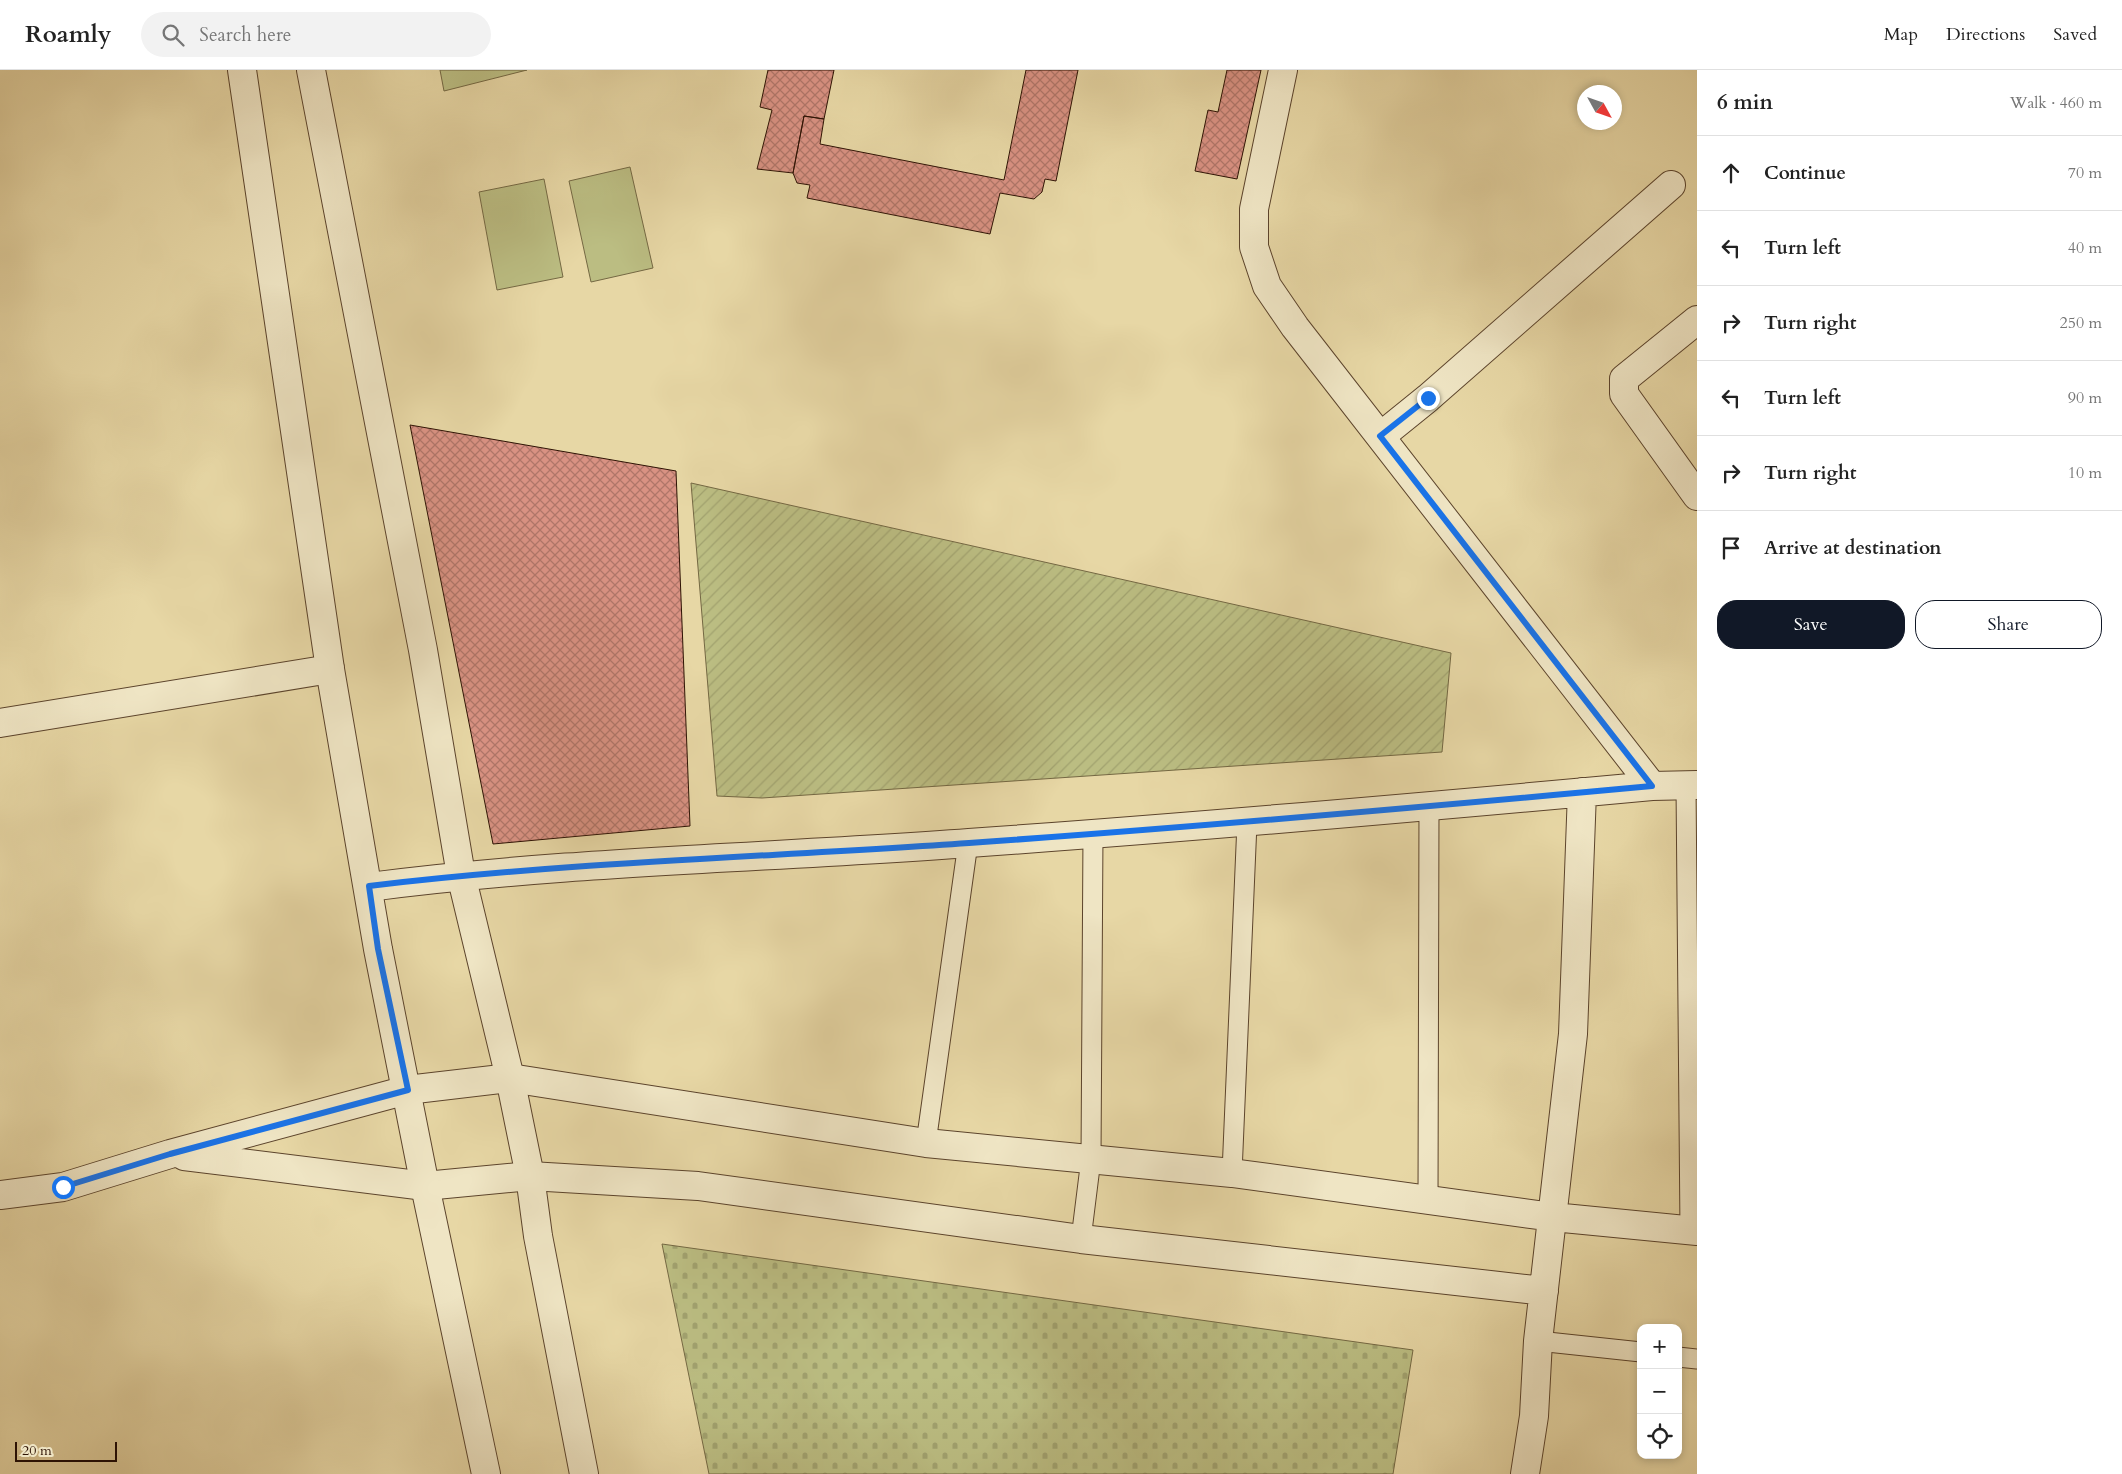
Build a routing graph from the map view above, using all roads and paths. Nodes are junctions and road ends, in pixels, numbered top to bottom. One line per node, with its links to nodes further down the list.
1 (242, 70): 8 (street)
2 (311, 70): 17 (street)
3 (1283, 70): 6 (street)
4 (1671, 185): 6 (street)
5 (1697, 320): 7 (street)
6 (1380, 436): 11 (street)
7 (1697, 496)
8 (330, 669): 9 (street); 18 (street)
9 (0, 723)
10 (1692, 785): 11 (street); 30 (lane)
11 (1652, 786): 12 (street)
12 (1582, 792): 13 (street); 29 (street)
13 (1429, 806): 14 (street); 28 (lane)
14 (1247, 823): 15 (street); 24 (lane)
15 (1093, 834): 16 (street); 23 (lane)
16 (968, 843): 17 (street); 21 (lane)
17 (461, 875): 18 (street); 19 (street)
18 (369, 886): 20 (street)
19 (510, 1078): 20 (street); 21 (street); 25 (street)
20 (408, 1090): 22 (street); 26 (street)
21 (926, 1143): 23 (street)
22 (170, 1154): 26 (street); 27 (street)
23 (1091, 1160): 24 (street); 31 (lane)
24 (1232, 1173): 28 (street)
25 (530, 1176): 26 (street); 31 (street); 38 (street)
26 (425, 1186): 37 (street)
27 (4, 1192)
28 (1428, 1199): 29 (street)
29 (1553, 1217): 30 (street); 32 (street)
30 (1694, 1231)
31 (1081, 1239): 32 (street)
32 (1544, 1290): 33 (street)
33 (1538, 1341): 34 (lane); 39 (street)
34 (1637, 1352)
35 (1682, 1357): 36 (lane)
36 (1697, 1359)
37 (486, 1474)
38 (584, 1474)
39 (1525, 1474)

